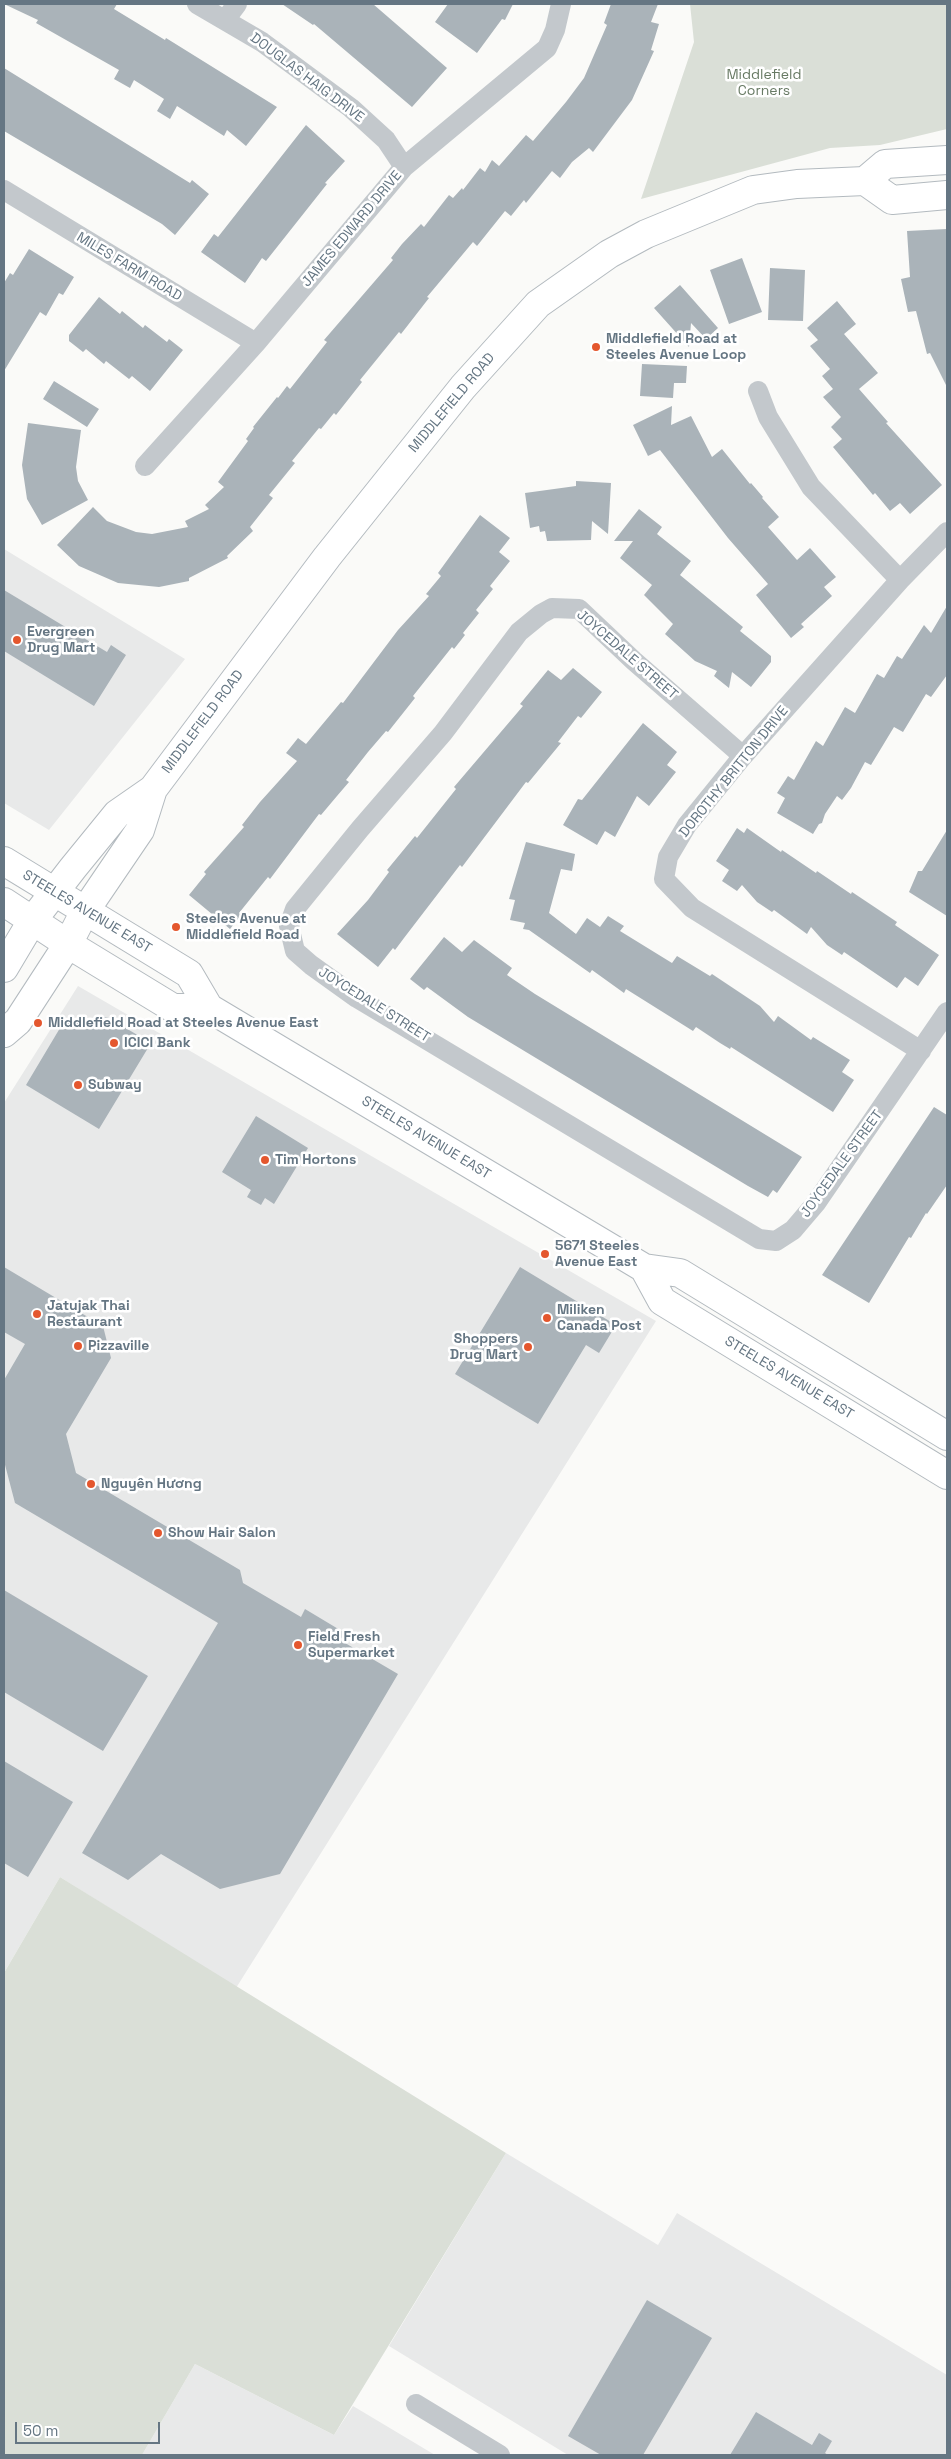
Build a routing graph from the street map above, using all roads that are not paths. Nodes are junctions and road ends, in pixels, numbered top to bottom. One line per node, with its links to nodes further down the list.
1 (197, 4): 4 (street, DOUGLAS HAIG DRIVE)
2 (237, 4): 4 (street)
3 (562, 4): 6 (street, JAMES EDWARD DRIVE)
4 (225, 20): 6 (street, DOUGLAS HAIG DRIVE)
5 (947, 160): 7 (main road)
6 (404, 167): 10 (street, JAMES EDWARD DRIVE)
7 (865, 181): 8 (main road); 16 (main road, MIDDLEFIELD ROAD)
8 (947, 195)
9 (6, 196): 10 (street, MILES FARM ROAD)
10 (256, 343): 12 (street, JAMES EDWARD DRIVE)
11 (758, 391): 14 (street)
12 (145, 466)
13 (947, 532): 14 (street, DOROTHY BRITTON DRIVE)
14 (900, 580): 15 (street, DOROTHY BRITTON DRIVE)
15 (743, 756): 27 (street, DOROTHY BRITTON DRIVE); 27 (street, JOYCEDALE STREET)
16 (153, 789): 18 (main road, MIDDLEFIELD ROAD); 20 (main road, MIDDLEFIELD ROAD)
17 (4, 861): 18 (main road, STEELES AVENUE EAST)
18 (54, 892): 20 (main road, STEELES AVENUE EAST); 21 (main road, MIDDLEFIELD ROAD)
19 (4, 902): 21 (main road)
20 (84, 911): 22 (main road, MIDDLEFIELD ROAD); 24 (main road, STEELES AVENUE EAST)
21 (32, 921): 22 (main road); 23 (main road, MIDDLEFIELD ROAD)
22 (68, 944): 24 (main road); 26 (main road, MIDDLEFIELD ROAD)
23 (4, 968)
24 (209, 1008): 28 (main road, STEELES AVENUE EAST)
25 (947, 1012): 27 (street, JOYCEDALE STREET)
26 (4, 1033)
27 (921, 1051)
28 (644, 1268): 29 (main road, STEELES AVENUE EAST); 30 (main road, STEELES AVENUE EAST)
29 (947, 1436)
30 (947, 1475)
31 (416, 2404): 32 (street)
32 (500, 2455)

